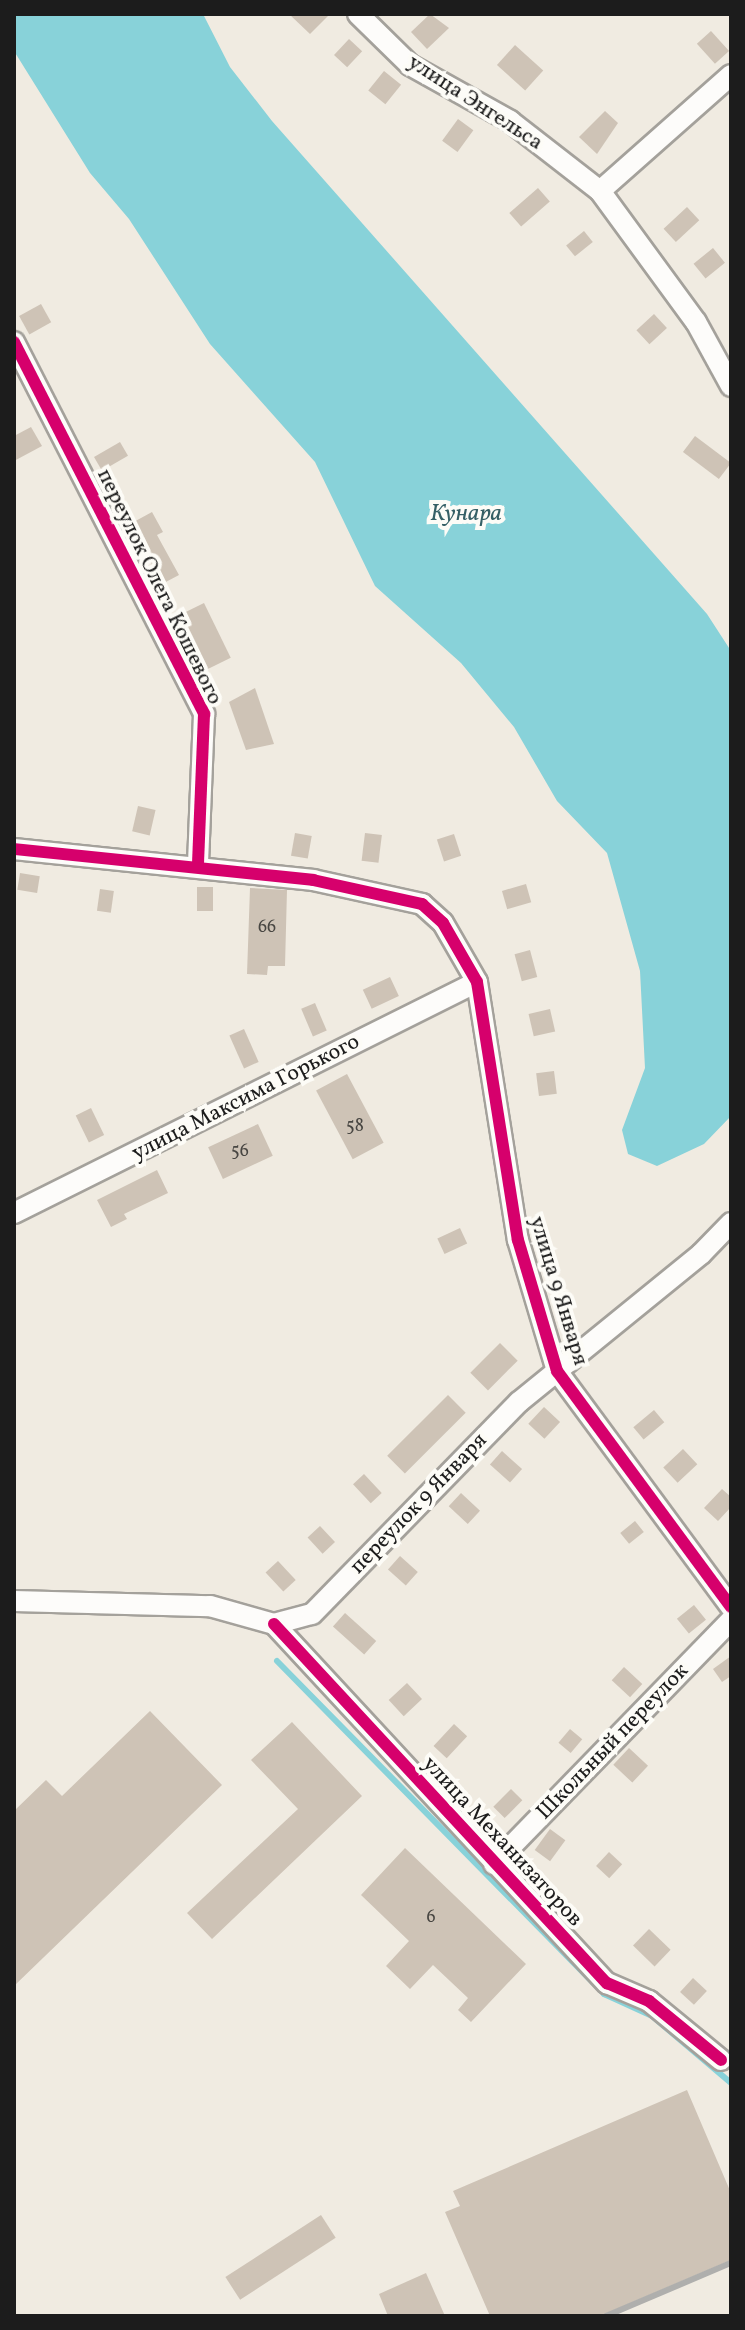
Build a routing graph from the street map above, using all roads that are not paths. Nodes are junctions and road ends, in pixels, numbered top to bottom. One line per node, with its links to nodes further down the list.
1 (358, 14): 3 (street, улица Энгельса)
2 (731, 75): 3 (street)
3 (600, 191): 5 (street, улица Энгельса)
4 (14, 342): 7 (street, переулок Олега Кошевого)
5 (731, 386)
6 (14, 849): 7 (street)
7 (198, 864): 8 (street)
8 (477, 982): 9 (street, улица Максима Горького); 11 (street, улица 9 Января)
9 (14, 1213)
10 (731, 1223): 11 (street, переулок 9 Января)
11 (557, 1371): 13 (street, улица 9 Января); 15 (street, переулок 9 Января)
12 (14, 1601): 15 (street)
13 (731, 1607)
14 (731, 1620): 16 (street, Школьный переулок)
15 (274, 1624): 16 (street, улица Механизаторов)
16 (494, 1864): 17 (street, улица Механизаторов)
17 (721, 2060)

